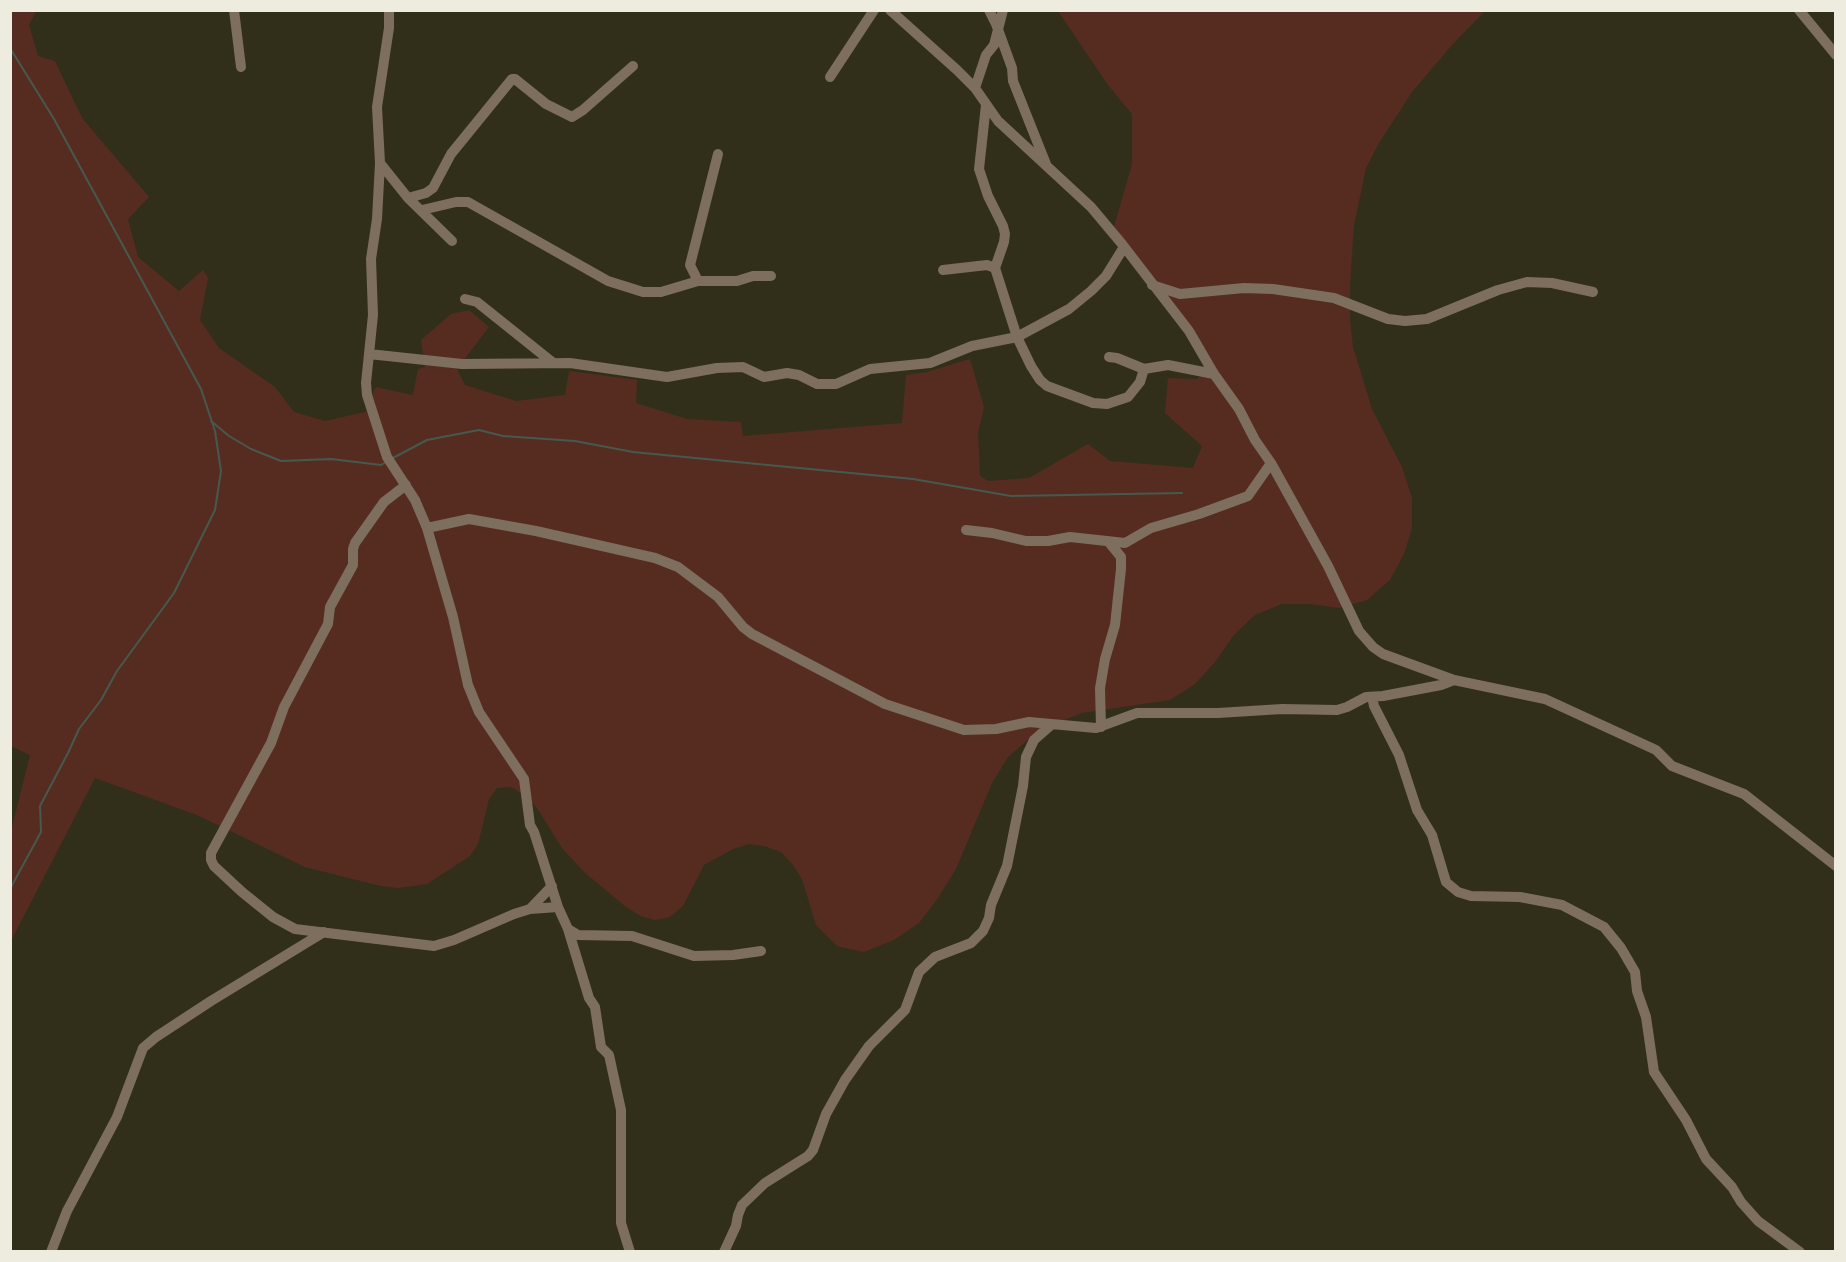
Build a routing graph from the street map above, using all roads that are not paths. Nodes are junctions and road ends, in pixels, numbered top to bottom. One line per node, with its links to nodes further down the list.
1 (234, 10): 11 (street)
2 (389, 10): 16 (street)
3 (874, 10): 12 (street)
4 (890, 10): 13 (street)
5 (989, 10): 8 (street)
6 (1003, 10): 8 (street)
7 (1799, 10): 9 (street)
8 (998, 29): 13 (street); 17 (street)
9 (1836, 55)
10 (633, 66): 18 (street)
11 (241, 67)
12 (830, 77)
13 (975, 88): 14 (street)
14 (986, 105): 17 (street); 22 (street)
15 (718, 154): 25 (street)
16 (380, 163): 18 (street); 30 (street)
17 (1047, 167): 21 (street)
18 (408, 198): 19 (street)
19 (422, 210): 20 (street); 25 (street)
20 (452, 241)
21 (1124, 247): 26 (street); 29 (street)
22 (995, 268): 23 (street); 29 (street)
23 (943, 270)
24 (771, 276): 25 (street)
25 (698, 281)
26 (1151, 285): 27 (street); 34 (street)
27 (1593, 292)
28 (465, 299): 32 (street)
29 (1017, 337): 32 (street); 33 (street)
30 (369, 354): 32 (street); 36 (street)
31 (1109, 357): 33 (street)
32 (552, 362)
33 (1143, 369): 34 (street)
34 (1214, 374): 35 (street)
35 (1271, 463): 39 (street); 40 (street)
36 (406, 485): 37 (street); 49 (street)
37 (427, 528): 42 (street); 45 (street)
38 (966, 530): 39 (street)
39 (1108, 541): 43 (street)
40 (1454, 680): 41 (street); 44 (street)
41 (1372, 697): 43 (street); 54 (street)
42 (1051, 725): 43 (street); 53 (street)
43 (1101, 727)
44 (1836, 866)
45 (552, 886): 46 (street); 47 (street)
46 (558, 907): 47 (street); 48 (street)
47 (530, 909): 49 (street)
48 (568, 929): 50 (street); 52 (street)
49 (324, 932): 51 (street)
50 (761, 951)
51 (51, 1251)
52 (630, 1251)
53 (724, 1251)
54 (1800, 1251)

